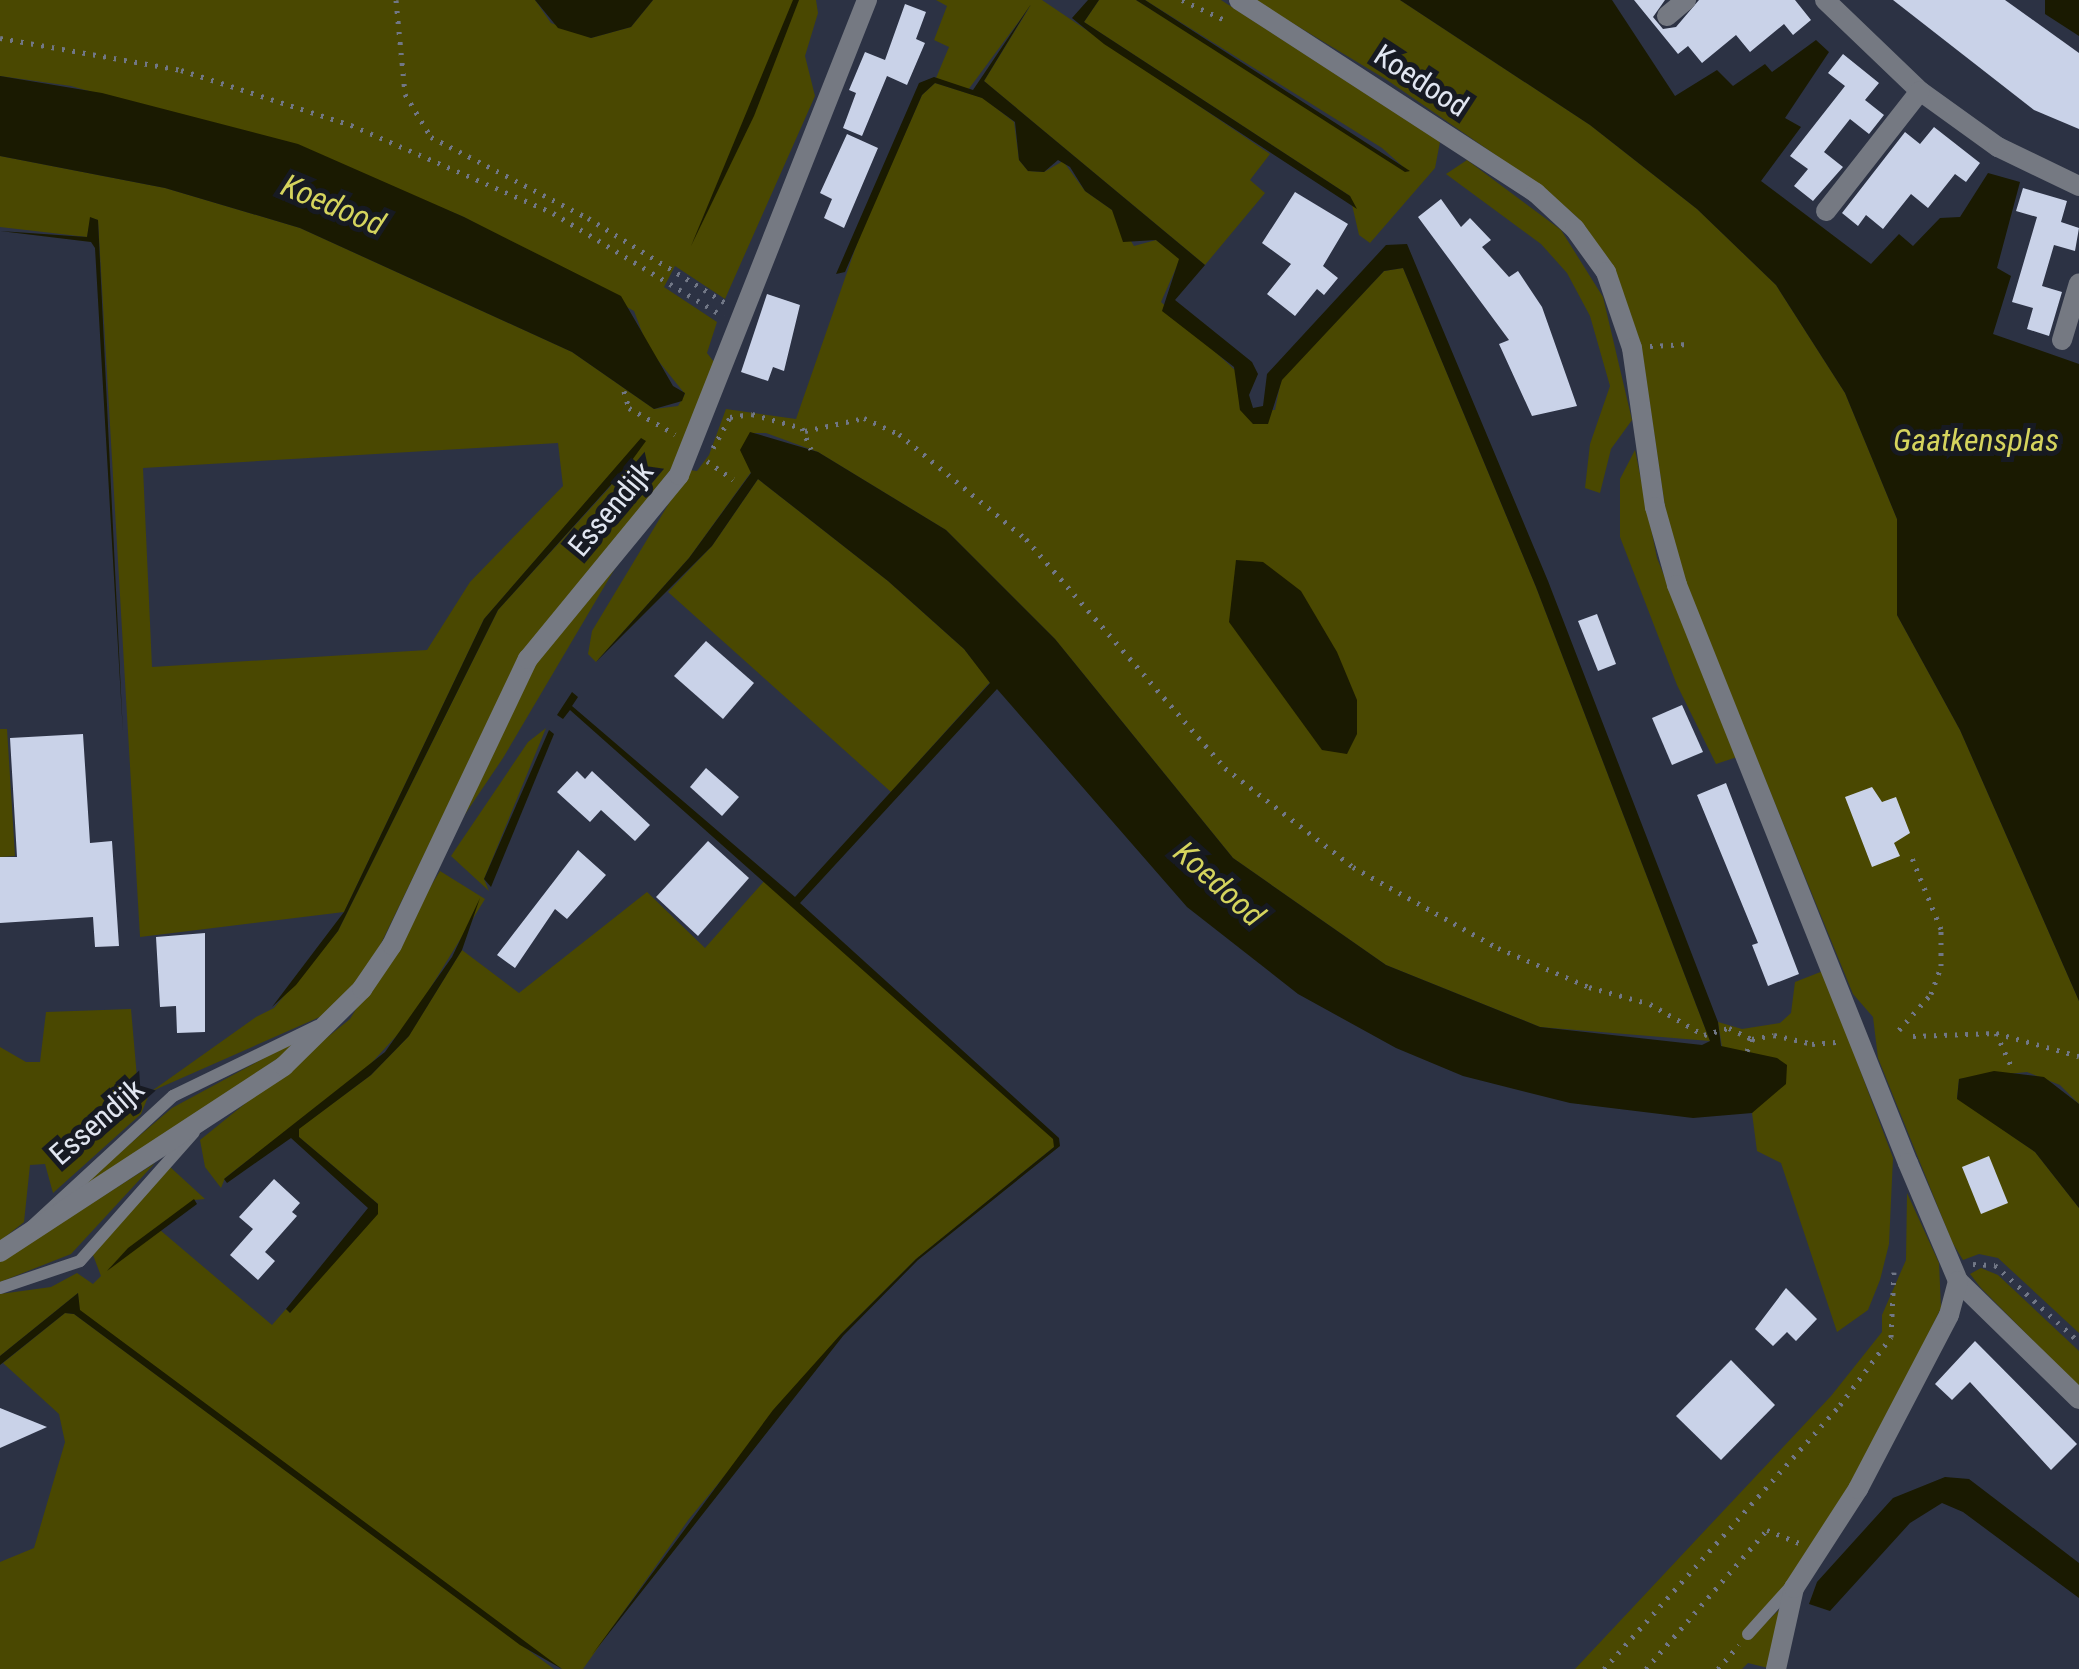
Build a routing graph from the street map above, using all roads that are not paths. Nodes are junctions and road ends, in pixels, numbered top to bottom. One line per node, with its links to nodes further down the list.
1 (867, 0): 11 (street, Essendijk)
2 (1239, 0): 15 (street, Koedood)
3 (1686, 0): 5 (street)
4 (1826, 0): 6 (street)
5 (1667, 16)
6 (1920, 91): 7 (street); 8 (street)
7 (2079, 186)
8 (1826, 210)
9 (2079, 283): 10 (street)
10 (2062, 340)
11 (334, 1021): 12 (street, Essendijk); 13 (lane, Essendijk)
12 (206, 1119): 13 (street, Essendijk); 16 (lane, Essendijk)
13 (24, 1237): 14 (street, Essendijk)
14 (0, 1252)
15 (1958, 1281): 17 (street, Koedood); 18 (street)
16 (0, 1288)
17 (2079, 1399)
18 (1802, 1574): 19 (lane); 20 (street)
19 (1748, 1634)
20 (1776, 1669)

